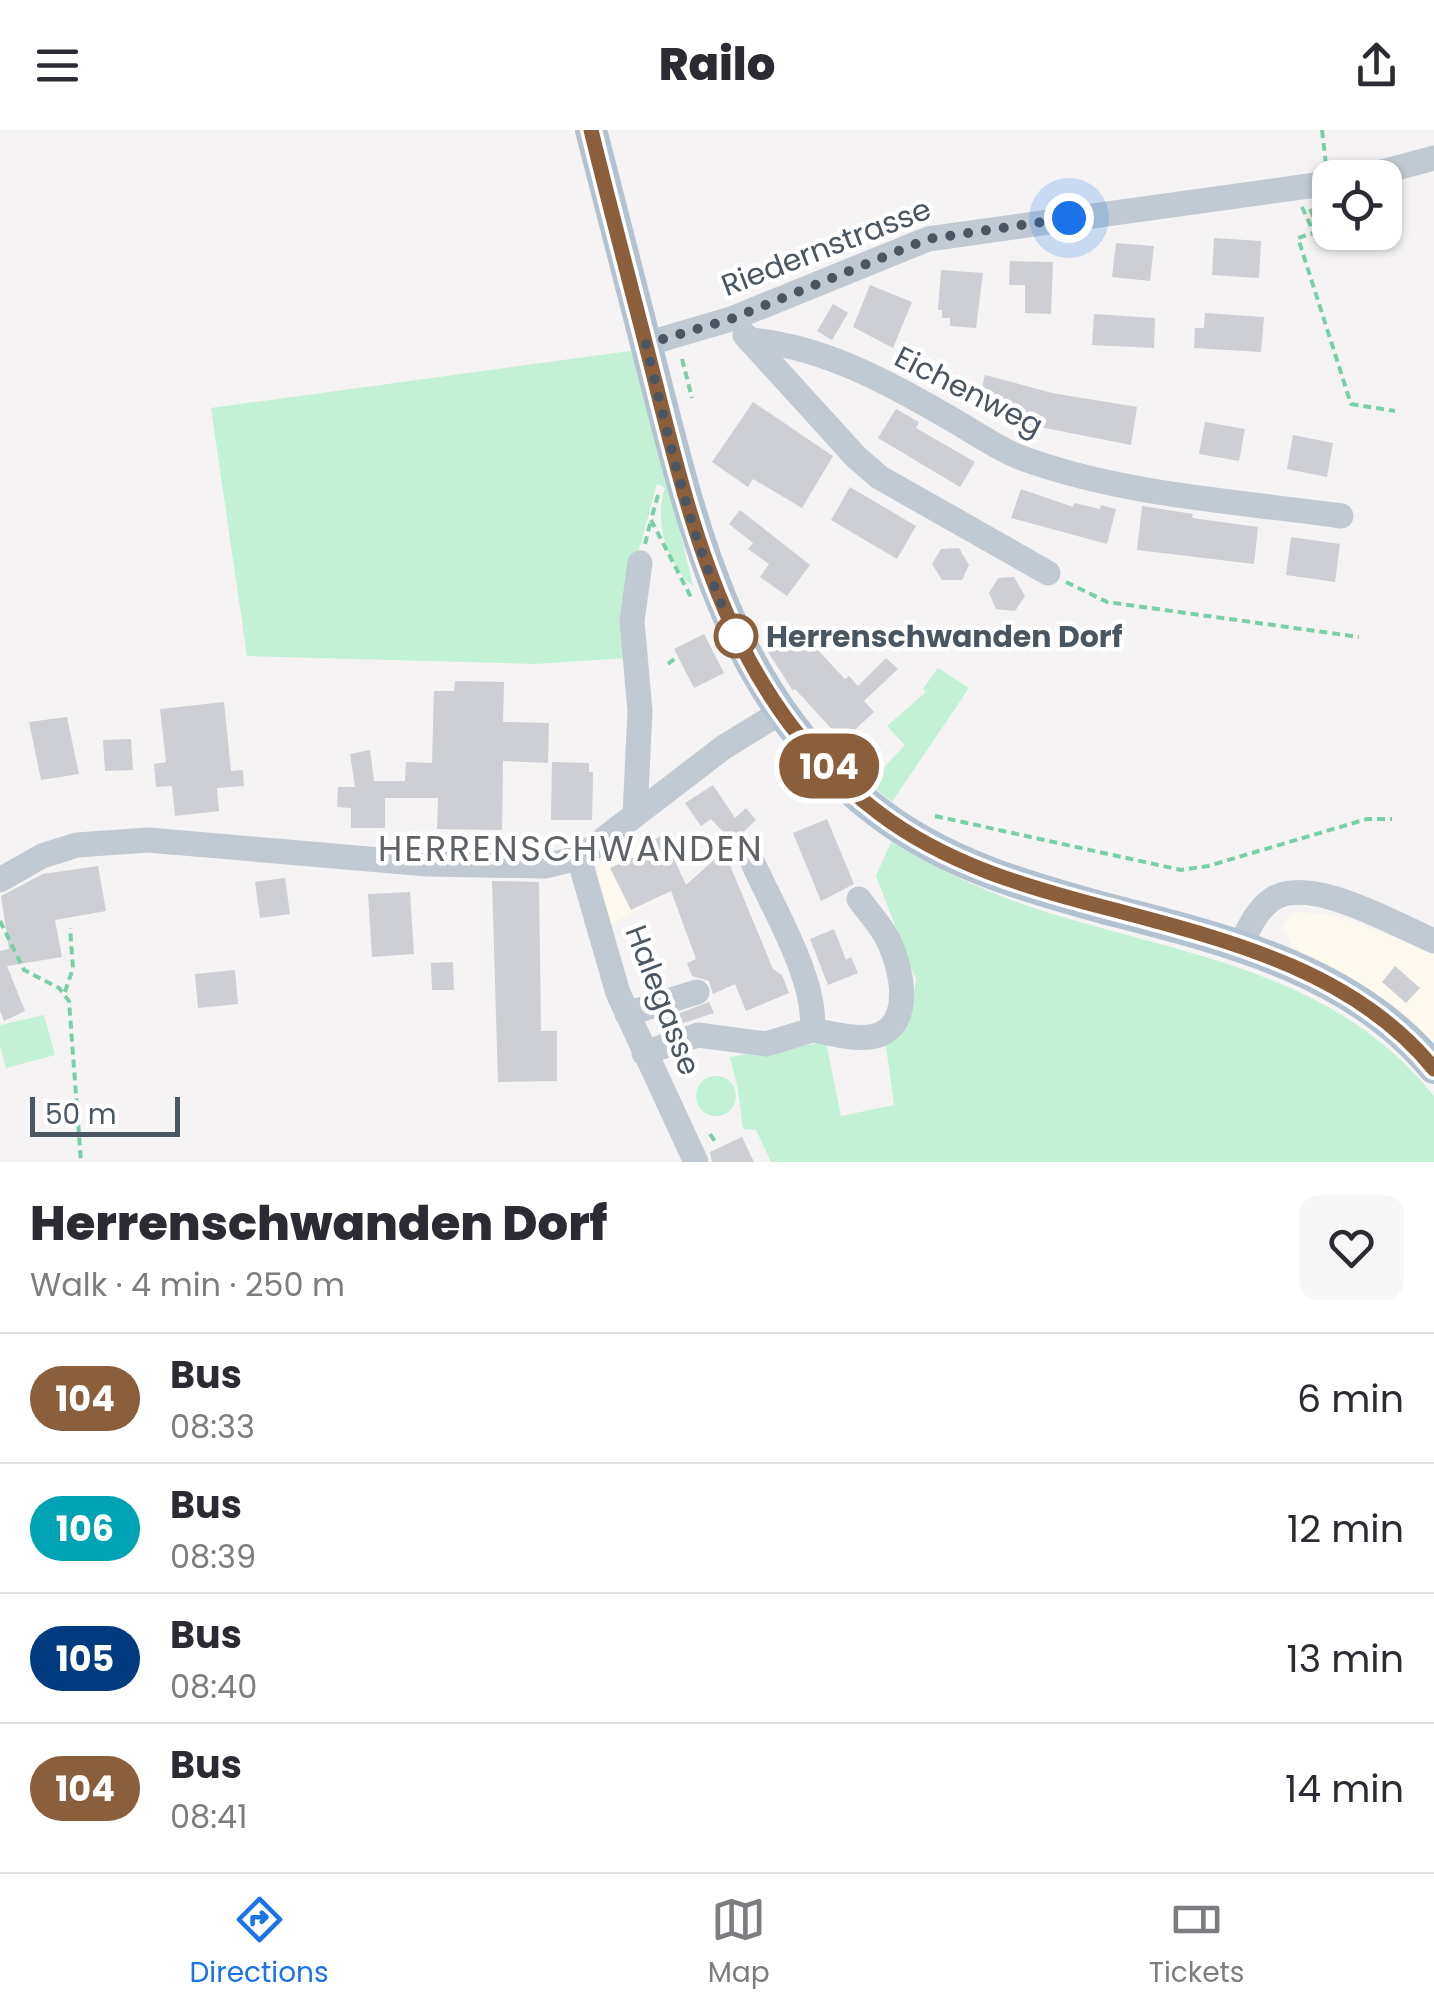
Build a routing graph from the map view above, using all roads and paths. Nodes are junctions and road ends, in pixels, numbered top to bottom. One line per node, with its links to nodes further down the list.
1 (591, 130): 10 (main road)
2 (1322, 130): 4 (path)
3 (1434, 158): 5 (street)
4 (1326, 160)
5 (1402, 167)
6 (1312, 186): 8 (street, Riedernstrasse)
7 (1312, 234): 13 (path)
8 (731, 319): 9 (street); 10 (street, Riedernstrasse)
9 (749, 340): 14 (street, Eichenweg); 16 (street)
10 (646, 344): 20 (main road)
11 (682, 361): 12 (path)
12 (692, 398)
13 (1395, 411)
14 (1341, 516)
15 (640, 563): 22 (street)
16 (1048, 573): 17 (path)
17 (1359, 637)
18 (678, 656): 19 (path)
19 (668, 664)
20 (781, 712): 22 (street); 31 (main road)
21 (927, 814): 23 (path)
22 (635, 815): 24 (street)
23 (1392, 819)
24 (579, 858): 26 (street); 34 (street, Halegasse)
25 (753, 862): 35 (street)
26 (0, 880)
27 (858, 900): 35 (street)
28 (0, 921): 33 (path)
29 (70, 928): 33 (path)
30 (1434, 941): 31 (street)
31 (1240, 946): 37 (main road)
32 (697, 992): 34 (street)
33 (65, 993): 38 (path)
34 (627, 1014): 36 (street, Halegasse)
35 (812, 1030): 36 (street)
36 (644, 1053): 39 (street, Halegasse)
37 (1434, 1068)
38 (81, 1162)
39 (696, 1162)

